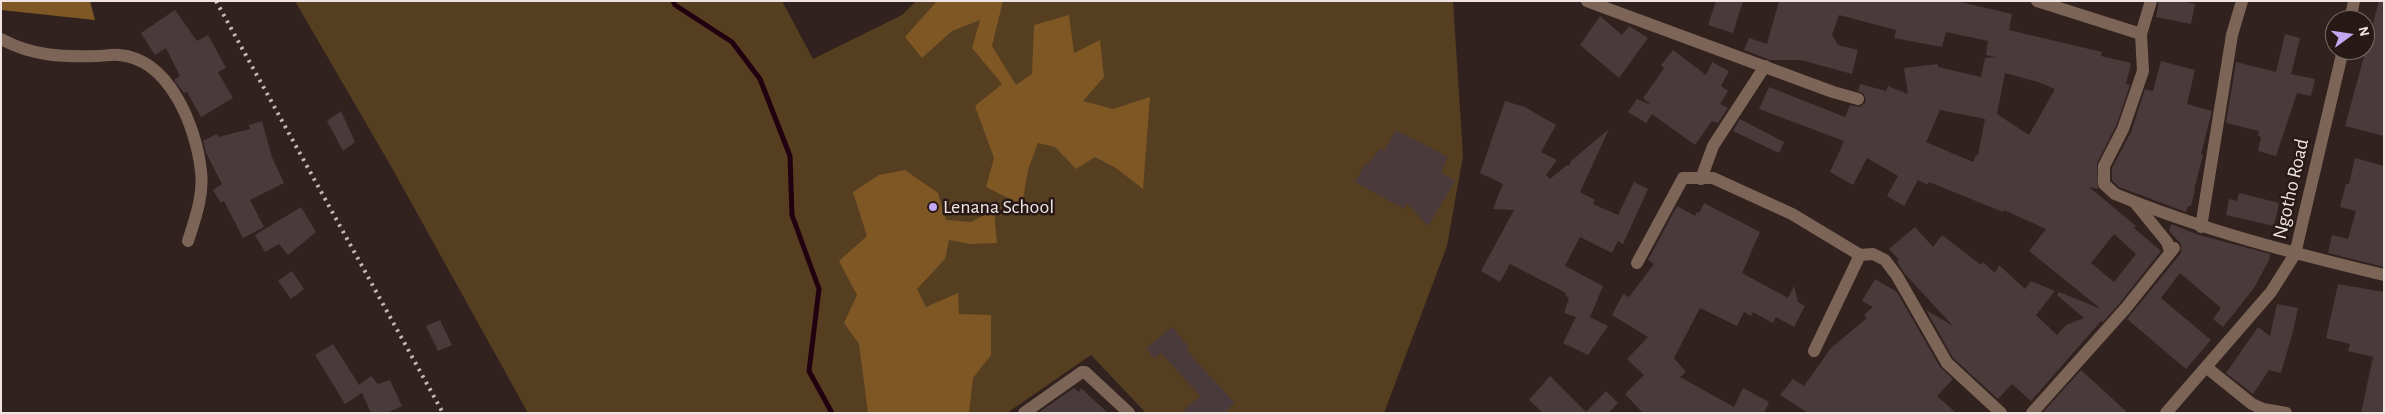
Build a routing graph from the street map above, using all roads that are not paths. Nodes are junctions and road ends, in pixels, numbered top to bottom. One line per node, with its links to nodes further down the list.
1 (1587, 1): 8 (street)
2 (2037, 1): 5 (street)
3 (2151, 1): 5 (street)
4 (2242, 1): 12 (street)
5 (2141, 34): 11 (street)
6 (1, 39): 13 (street)
7 (2341, 60): 14 (street, Ngotho Road)
8 (1765, 66): 9 (street); 10 (street)
9 (1858, 99)
10 (1701, 178): 15 (street); 16 (street)
11 (2134, 202): 12 (street); 23 (street)
12 (2201, 227): 14 (street)
13 (188, 241)
14 (2295, 254): 17 (street); 19 (street, Ngotho Road)
15 (1860, 255): 18 (street); 22 (street)
16 (1637, 263)
17 (2384, 275)
18 (1814, 351)
19 (2206, 367): 24 (street, Ngotho Road); 25 (street)
20 (1024, 413): 21 (street)
21 (1129, 413)
22 (2001, 413)
23 (2032, 413)
24 (2166, 413)
25 (2286, 413)

